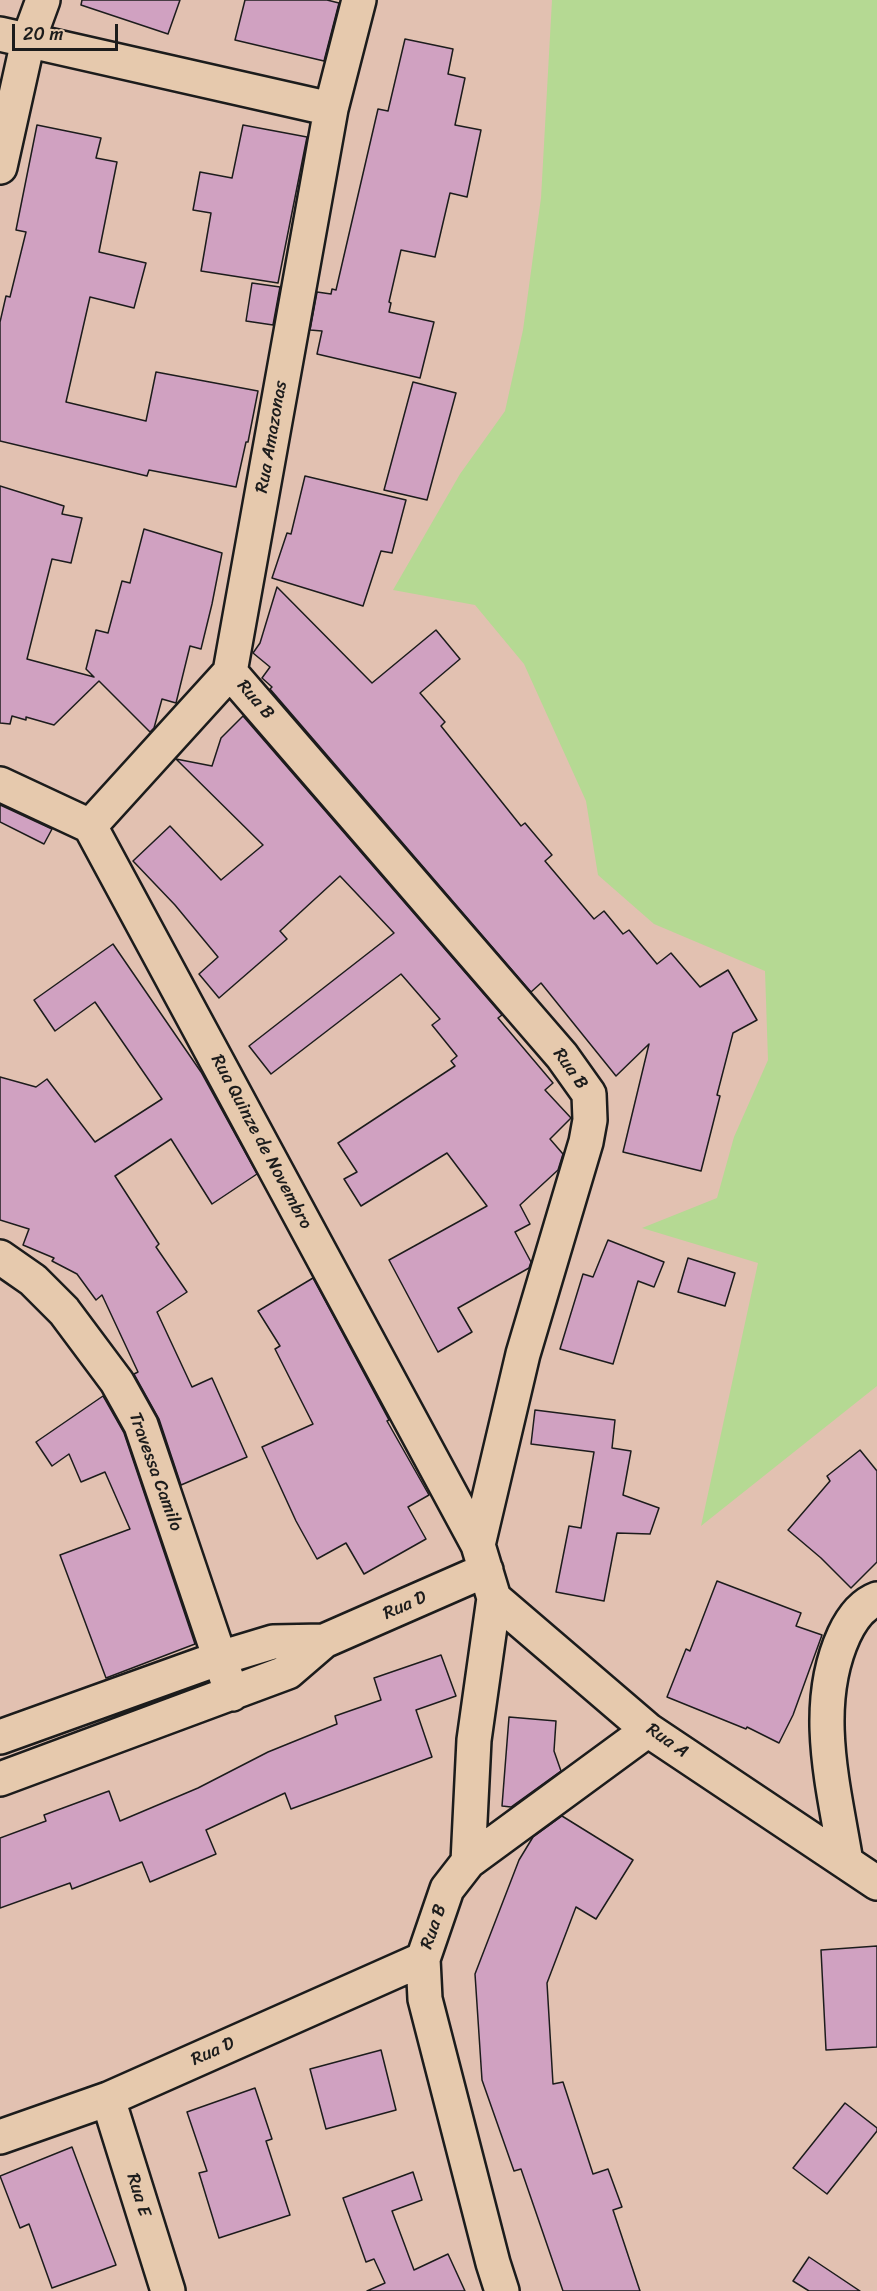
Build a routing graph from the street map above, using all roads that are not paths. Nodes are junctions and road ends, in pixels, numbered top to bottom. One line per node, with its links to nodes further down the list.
1 (43, 0): 3 (street)
2 (359, 0): 4 (street, Rua Amazonas)
3 (14, 37): 4 (street); 5 (street)
4 (331, 108): 6 (street, Rua Amazonas)
5 (0, 167)
6 (230, 672): 8 (street); 10 (street, Rua B)
7 (0, 784): 8 (street)
8 (90, 826): 10 (street, Rua Quinze de Novembro)
9 (0, 1257): 13 (street, Travessa Camilo)
10 (486, 1571): 12 (street, Rua D); 15 (street, Rua A); 18 (street, Rua B)
11 (877, 1599): 19 (street)
12 (324, 1641): 13 (street, Rua D); 14 (street, Rua D)
13 (220, 1658): 14 (street, Travessa Camilo); 16 (street, Rua D)
14 (232, 1694): 17 (street, Rua D)
15 (648, 1730): 18 (street); 19 (street, Rua A)
16 (0, 1737)
17 (0, 1779)
18 (468, 1862): 21 (street, Rua B)
19 (846, 1862): 20 (street, Rua A)
20 (877, 1882)
21 (423, 1959): 22 (street, Rua D); 25 (street, Rua B)
22 (108, 2099): 23 (street, Rua D); 24 (street, Rua E)
23 (0, 2137)
24 (168, 2291)
25 (502, 2291)

